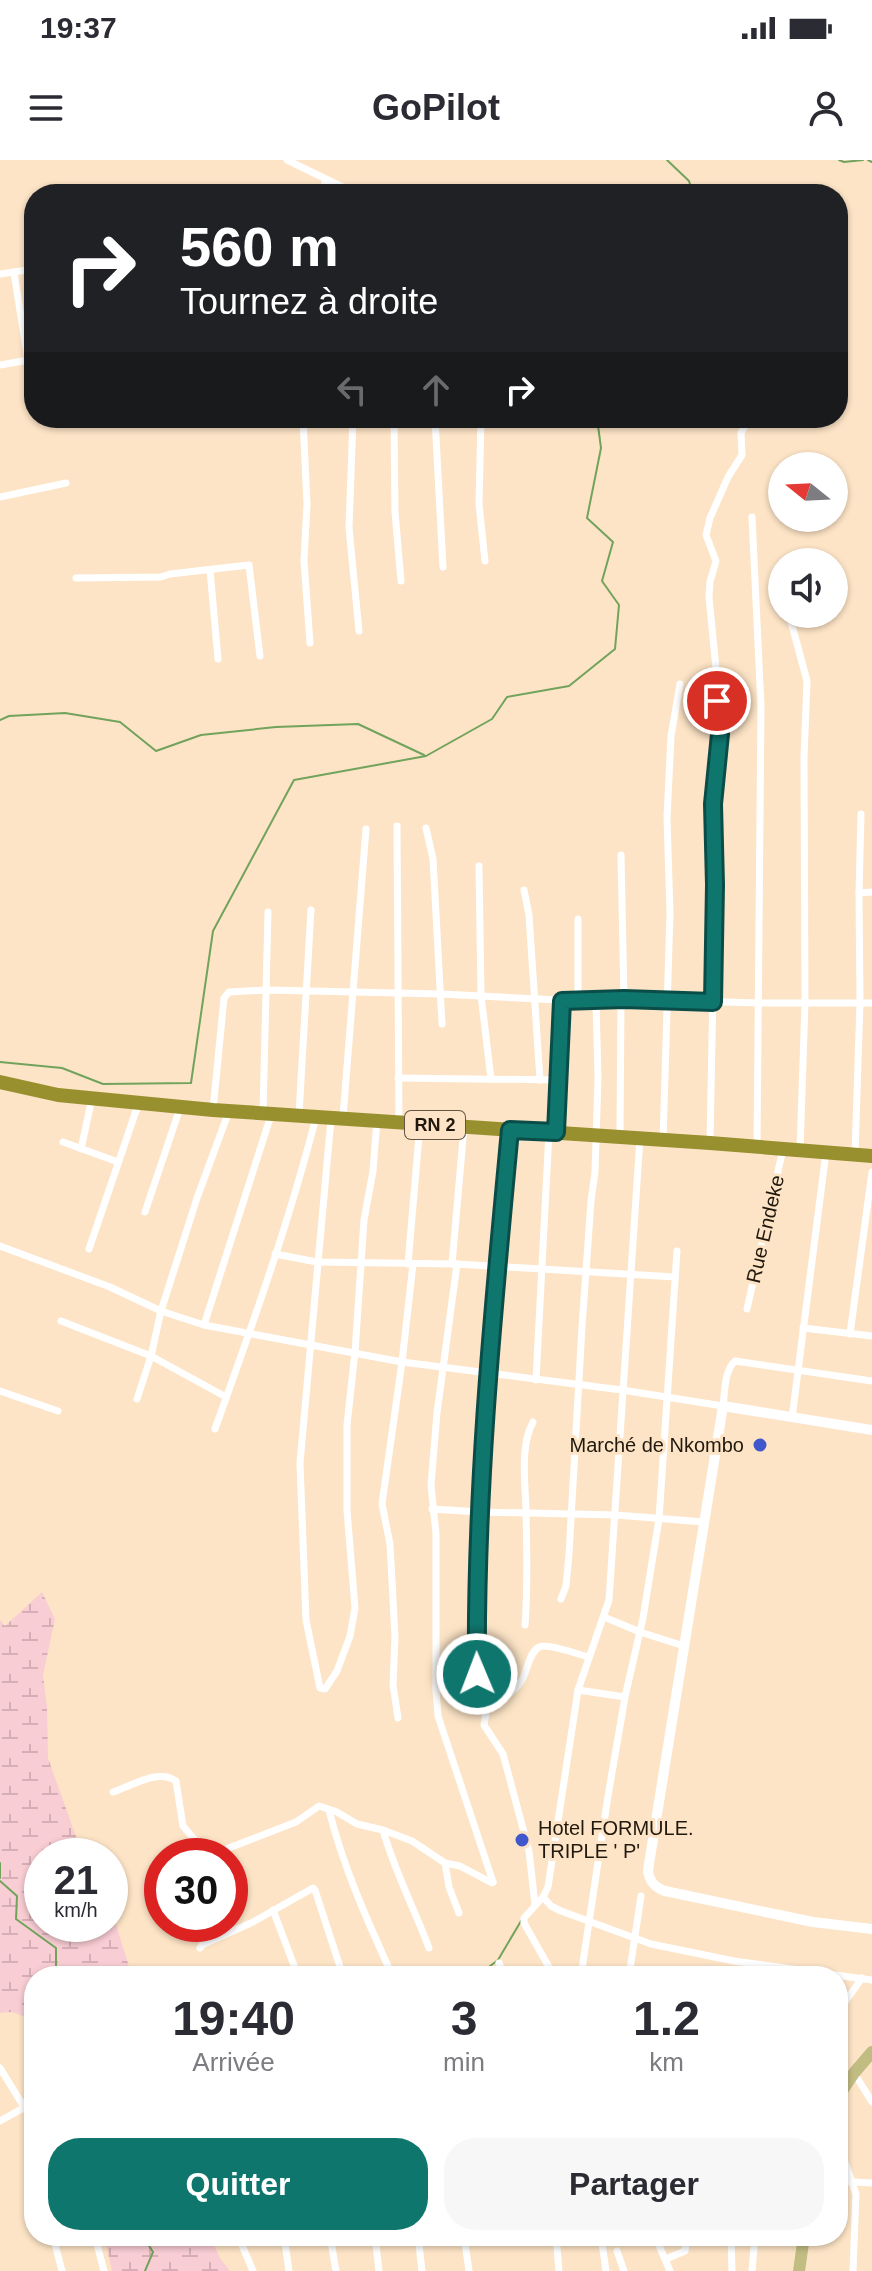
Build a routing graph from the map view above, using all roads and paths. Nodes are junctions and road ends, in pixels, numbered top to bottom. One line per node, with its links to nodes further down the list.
1 (287, 160): 2 (street)
2 (326, 180): 3 (street); 4 (street)
3 (325, 184)
4 (335, 184)
5 (24, 271): 6 (street)
6 (14, 273): 7 (street); 8 (street)
7 (0, 274)
8 (24, 324)
9 (24, 361): 10 (street)
10 (0, 365)
11 (303, 428): 27 (street)
12 (353, 428): 26 (street)
13 (394, 428): 24 (street)
14 (436, 428): 21 (street)
15 (481, 428): 20 (street)
16 (744, 428): 55 (street)
17 (66, 483): 18 (street)
18 (0, 497)
19 (752, 517): 56 (street)
20 (485, 561)
21 (443, 567)
22 (210, 570): 23 (street); 28 (street); 29 (street)
23 (76, 578)
24 (401, 581)
25 (793, 628): 57 (street)
26 (359, 631)
27 (310, 643)
28 (260, 656)
29 (218, 659)
30 (680, 684): 54 (street)
31 (861, 814): 39 (street)
32 (397, 826): 46 (street)
33 (426, 828): 47 (street)
34 (366, 829): 45 (street)
35 (621, 855): 50 (street)
36 (479, 866): 48 (street)
37 (524, 890): 49 (street)
38 (872, 892): 39 (street)
39 (859, 893): 58 (street)
40 (311, 910): 44 (street)
41 (268, 912): 43 (street)
42 (578, 919): 52 (street)
43 (267, 990): 44 (street); 69 (street); 71 (street)
44 (307, 991): 45 (street); 72 (street)
45 (353, 993): 46 (street); 73 (street)
46 (397, 993): 47 (street); 61 (street)
47 (441, 994): 48 (street); 60 (street)
48 (481, 995): 49 (street); 62 (street)
49 (534, 999): 51 (street); 63 (street)
50 (622, 1000): 53 (street); 54 (street); 81 (street)
51 (562, 1001): 52 (street); 64 (street)
52 (578, 1001): 53 (street)
53 (596, 1001): 80 (street)
54 (666, 1001): 55 (street); 83 (street)
55 (713, 1002): 56 (street); 85 (street)
56 (758, 1003): 57 (street); 86 (street)
57 (805, 1003): 58 (street); 89 (street)
58 (860, 1003): 59 (street); 91 (street)
59 (872, 1003)
60 (442, 1024)
61 (398, 1078): 62 (street); 75 (street)
62 (491, 1079): 63 (street)
63 (540, 1080): 64 (street)
64 (559, 1080): 79 (street)
65 (0, 1082): 66 (highway, RN 2)
66 (92, 1098): 67 (highway, RN 2); 87 (street)
67 (139, 1102): 68 (highway, RN 2); 93 (street)
68 (180, 1106): 69 (highway, RN 2); 95 (street)
69 (213, 1110): 70 (highway, RN 2)
70 (229, 1111): 71 (highway, RN 2); 110 (street)
71 (267, 1113): 72 (highway, RN 2); 112 (street)
72 (299, 1114): 73 (highway, RN 2)
73 (330, 1116): 74 (highway, RN 2); 99 (street); 100 (street)
74 (377, 1119): 75 (highway, RN 2); 101 (street)
75 (399, 1122): 76 (highway, RN 2)
76 (420, 1124): 77 (highway, RN 2); 102 (street)
77 (464, 1127): 78 (highway, RN 2); 103 (street)
78 (510, 1130): 79 (highway, RN 2); 104 (street)
79 (553, 1132): 80 (highway, RN 2); 105 (street)
80 (597, 1135): 81 (highway, RN 2); 106 (street)
81 (620, 1136): 82 (highway, RN 2)
82 (640, 1138): 83 (highway, RN 2); 107 (street)
83 (663, 1140): 85 (highway, RN 2)
84 (63, 1142): 87 (street)
85 (710, 1143): 86 (highway, RN 2)
86 (757, 1147): 88 (highway, RN 2)
87 (81, 1149): 93 (street)
88 (783, 1149): 89 (highway, RN 2); 109 (street, Rue Endeke)
89 (800, 1151): 90 (highway, RN 2)
90 (826, 1152): 91 (highway, RN 2); 113 (street)
91 (855, 1154): 92 (highway, RN 2)
92 (872, 1156)
93 (118, 1162): 97 (street)
94 (872, 1172): 115 (street)
95 (145, 1212)
96 (0, 1246): 110 (street)
97 (89, 1249)
98 (677, 1251): 108 (street)
99 (275, 1254): 100 (street); 114 (street)
100 (317, 1262): 101 (street); 117 (street)
101 (360, 1264): 102 (street); 118 (street)
102 (410, 1264): 103 (street); 120 (street)
103 (454, 1264): 104 (street); 121 (street)
104 (497, 1267): 105 (street); 123 (street)
105 (542, 1269): 106 (street); 124 (street)
106 (586, 1272): 107 (street); 126 (street)
107 (631, 1274): 108 (street); 127 (street)
108 (675, 1277): 130 (street)
109 (747, 1309)
110 (161, 1311): 112 (street); 119 (street)
111 (61, 1321): 119 (street)
112 (204, 1325): 114 (street)
113 (803, 1328): 115 (street); 122 (street)
114 (249, 1334): 117 (street); 129 (street)
115 (850, 1334): 116 (street)
116 (872, 1336)
117 (311, 1345): 118 (street); 118 (street)
118 (355, 1352): 120 (street)
119 (151, 1356): 129 (street); 131 (street)
120 (402, 1362): 121 (street); 154 (street)
121 (444, 1367): 123 (street); 138 (street)
122 (798, 1370): 125 (street); 132 (street); 134 (street)
123 (487, 1372): 124 (street); 139 (street)
124 (536, 1380): 126 (street)
125 (872, 1381)
126 (578, 1385): 127 (street); 141 (street)
127 (622, 1390): 130 (street); 142 (street)
128 (0, 1391): 133 (street)
129 (226, 1397): 136 (street)
130 (668, 1397): 132 (street); 143 (street)
131 (137, 1399)
132 (723, 1406): 134 (street); 144 (street)
133 (58, 1411)
134 (792, 1418): 137 (street)
135 (533, 1422): 140 (street)
136 (215, 1429)
137 (872, 1430)
138 (432, 1509): 139 (street); 160 (street)
139 (480, 1512): 140 (street); 153 (street)
140 (526, 1513): 141 (street); 147 (street)
141 (571, 1515): 142 (street); 145 (street)
142 (616, 1515): 143 (street); 146 (street)
143 (659, 1519): 144 (street); 148 (street)
144 (704, 1522): 149 (street)
145 (561, 1599)
146 (604, 1617): 148 (street); 150 (street)
147 (525, 1625)
148 (640, 1632): 149 (street); 152 (street)
149 (684, 1646): 168 (street)
150 (588, 1657): 151 (street); 153 (street)
151 (578, 1690): 152 (street); 162 (street)
152 (625, 1697): 167 (street)
153 (487, 1708): 163 (street)
154 (398, 1718)
155 (113, 1792): 158 (street)
156 (329, 1810): 157 (street); 159 (street); 177 (street)
157 (383, 1830): 160 (street); 172 (street)
158 (193, 1838)
159 (248, 1840)
160 (445, 1863): 165 (street)
161 (641, 1896): 169 (street)
162 (543, 1897): 163 (street); 167 (street)
163 (535, 1905): 179 (street)
164 (273, 1910): 166 (street); 175 (street); 176 (street)
165 (459, 1913)
166 (248, 1920)
167 (589, 1922): 169 (street); 180 (street)
168 (872, 1929)
169 (635, 1940): 174 (street); 181 (street)
170 (207, 1942): 171 (street)
171 (200, 1948)
172 (429, 1948)
173 (499, 1963): 178 (street)
174 (759, 1964): 182 (street)
175 (294, 1966)
176 (340, 1966)
177 (388, 1966)
178 (500, 1966)
179 (548, 1966)
180 (583, 1966)
181 (631, 1966)
182 (774, 1966)
183 (848, 1976): 184 (street)
184 (862, 1978): 185 (street); 186 (street)
185 (872, 1980)
186 (848, 1998)
187 (872, 2052): 189 (main road)
188 (0, 2068): 192 (street)
189 (854, 2073): 190 (main road); 191 (street)
190 (848, 2082)
191 (872, 2102)
192 (24, 2106)
193 (24, 2109): 194 (street)
194 (0, 2121)
195 (848, 2171): 197 (street)
196 (848, 2182): 197 (street)
197 (852, 2182): 198 (street); 231 (street)
198 (872, 2183)
199 (56, 2246): 216 (street)
200 (98, 2246): 217 (street)
201 (242, 2246): 218 (street)
202 (285, 2246): 219 (street)
203 (332, 2246): 220 (street)
204 (376, 2246): 221 (street)
205 (419, 2246): 222 (street)
206 (465, 2246): 223 (street)
207 (557, 2246): 224 (street)
208 (602, 2246): 225 (street)
209 (660, 2246): 215 (street)
210 (686, 2246): 215 (street)
211 (731, 2246): 228 (street)
212 (754, 2246): 229 (street)
213 (803, 2246): 230 (main road)
214 (617, 2251): 226 (street)
215 (666, 2259): 227 (street)
216 (62, 2271)
217 (104, 2271)
218 (253, 2271)
219 (289, 2271)
220 (336, 2271)
221 (379, 2271)
222 (422, 2271)
223 (469, 2271)
224 (559, 2271)
225 (606, 2271)
226 (624, 2271)
227 (670, 2271)
228 (732, 2271)
229 (752, 2271)
230 (799, 2271)
231 (853, 2271)

